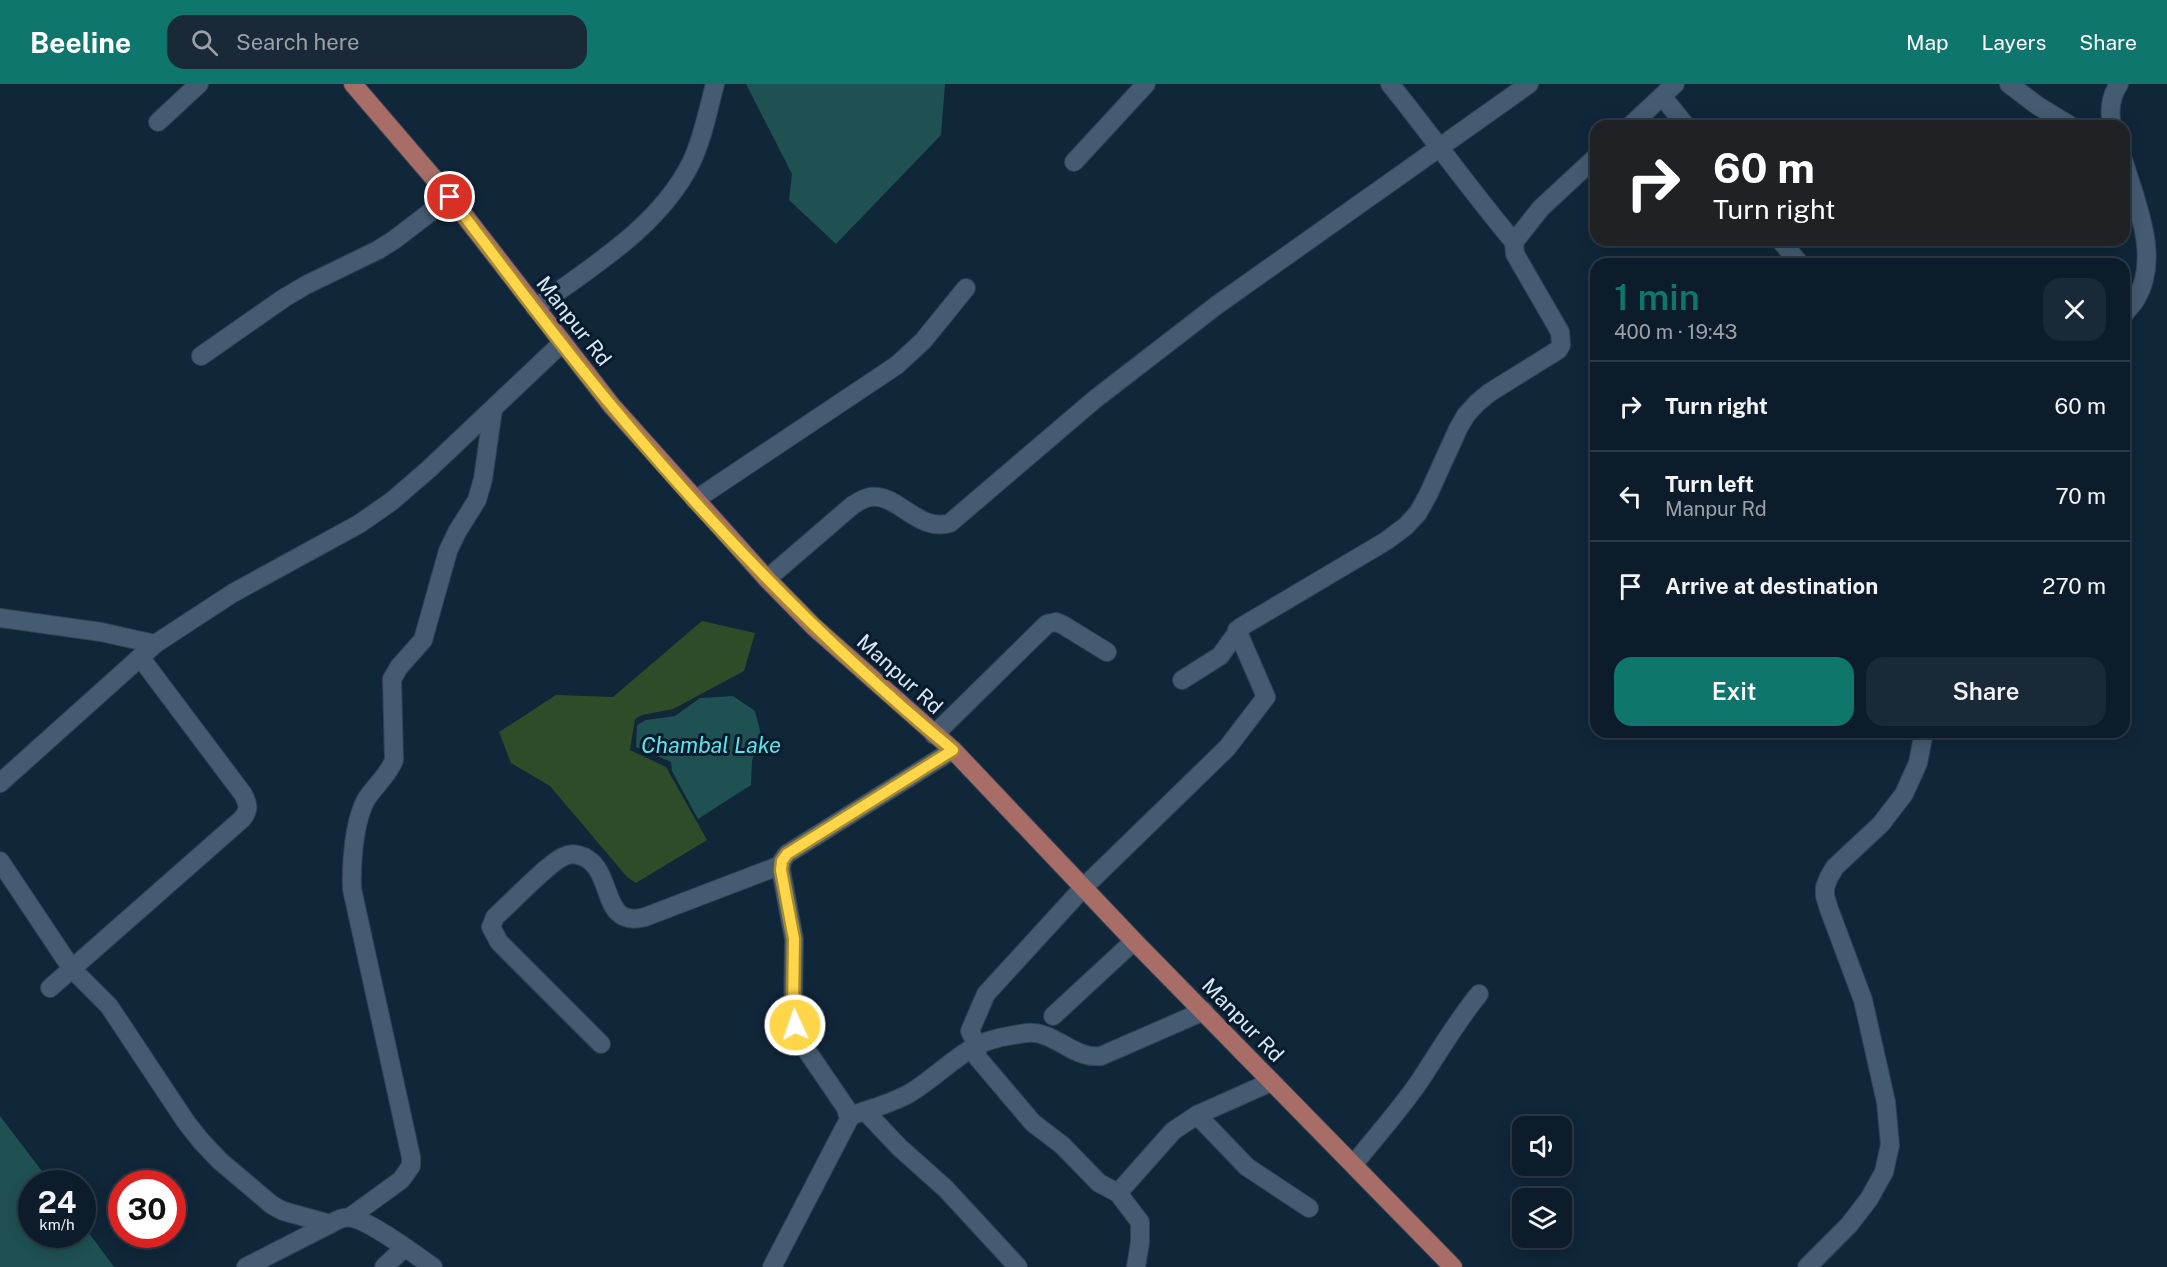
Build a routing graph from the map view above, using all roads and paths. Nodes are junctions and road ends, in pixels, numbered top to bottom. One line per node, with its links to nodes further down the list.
1 (199, 84): 14 (street)
2 (352, 84): 19 (main road, Manpur Rd)
3 (715, 84): 25 (street)
4 (1146, 84): 16 (street)
5 (1390, 84): 15 (street)
6 (1529, 84): 15 (street)
7 (2009, 84): 12 (street)
8 (2119, 84): 13 (street)
9 (1668, 90): 10 (street); 11 (street)
10 (1636, 120)
11 (1683, 120)
12 (2061, 120)
13 (2111, 120)
14 (158, 122)
15 (1440, 146): 20 (street); 30 (street)
16 (1074, 162)
17 (1590, 163): 20 (street)
18 (2130, 183): 24 (street)
19 (450, 197): 25 (main road, Manpur Rd); 27 (street)
20 (1514, 242): 32 (street)
21 (1785, 246): 22 (street)
22 (1795, 258)
23 (966, 288): 29 (street)
24 (2130, 306)
25 (535, 308): 26 (main road, Manpur Rd)
26 (562, 343): 28 (street); 29 (main road, Manpur Rd)
27 (201, 356)
28 (493, 409): 33 (street); 58 (street)
29 (695, 500): 30 (main road, Manpur Rd)
30 (767, 579): 37 (main road, Manpur Rd)
31 (0, 618): 33 (street)
32 (1237, 630): 36 (street); 43 (street)
33 (155, 644): 35 (street)
34 (1107, 652): 37 (street)
35 (140, 657): 40 (street); 45 (street)
36 (1182, 680)
37 (934, 735): 39 (main road, Manpur Rd)
38 (1923, 738): 68 (street)
39 (953, 750): 42 (street); 43 (main road, Manpur Rd)
40 (0, 783)
41 (0, 861): 45 (street)
42 (781, 865): 50 (street); 53 (street)
43 (1083, 888): 44 (main road, Manpur Rd); 51 (street)
44 (1134, 941): 48 (main road, Manpur Rd); 49 (street)
45 (72, 969): 46 (street); 59 (street)
46 (50, 988)
47 (1479, 994): 55 (street)
48 (1204, 1011): 51 (street); 52 (main road, Manpur Rd)
49 (1053, 1016)
50 (601, 1044)
51 (976, 1046): 53 (street); 56 (street)
52 (1271, 1082): 54 (street); 55 (main road, Manpur Rd)
53 (857, 1113): 64 (street); 65 (street)
54 (1197, 1115): 56 (street); 57 (street)
55 (1354, 1164): 67 (main road, Manpur Rd)
56 (1118, 1193): 66 (street)
57 (1309, 1208)
58 (350, 1217): 59 (street); 60 (street)
59 (330, 1224): 61 (street)
60 (404, 1248): 62 (street); 63 (street)
61 (246, 1267)
62 (384, 1267)
63 (433, 1267)
64 (772, 1267)
65 (1018, 1267)
66 (1136, 1267)
67 (1453, 1267)
68 (1806, 1267)

